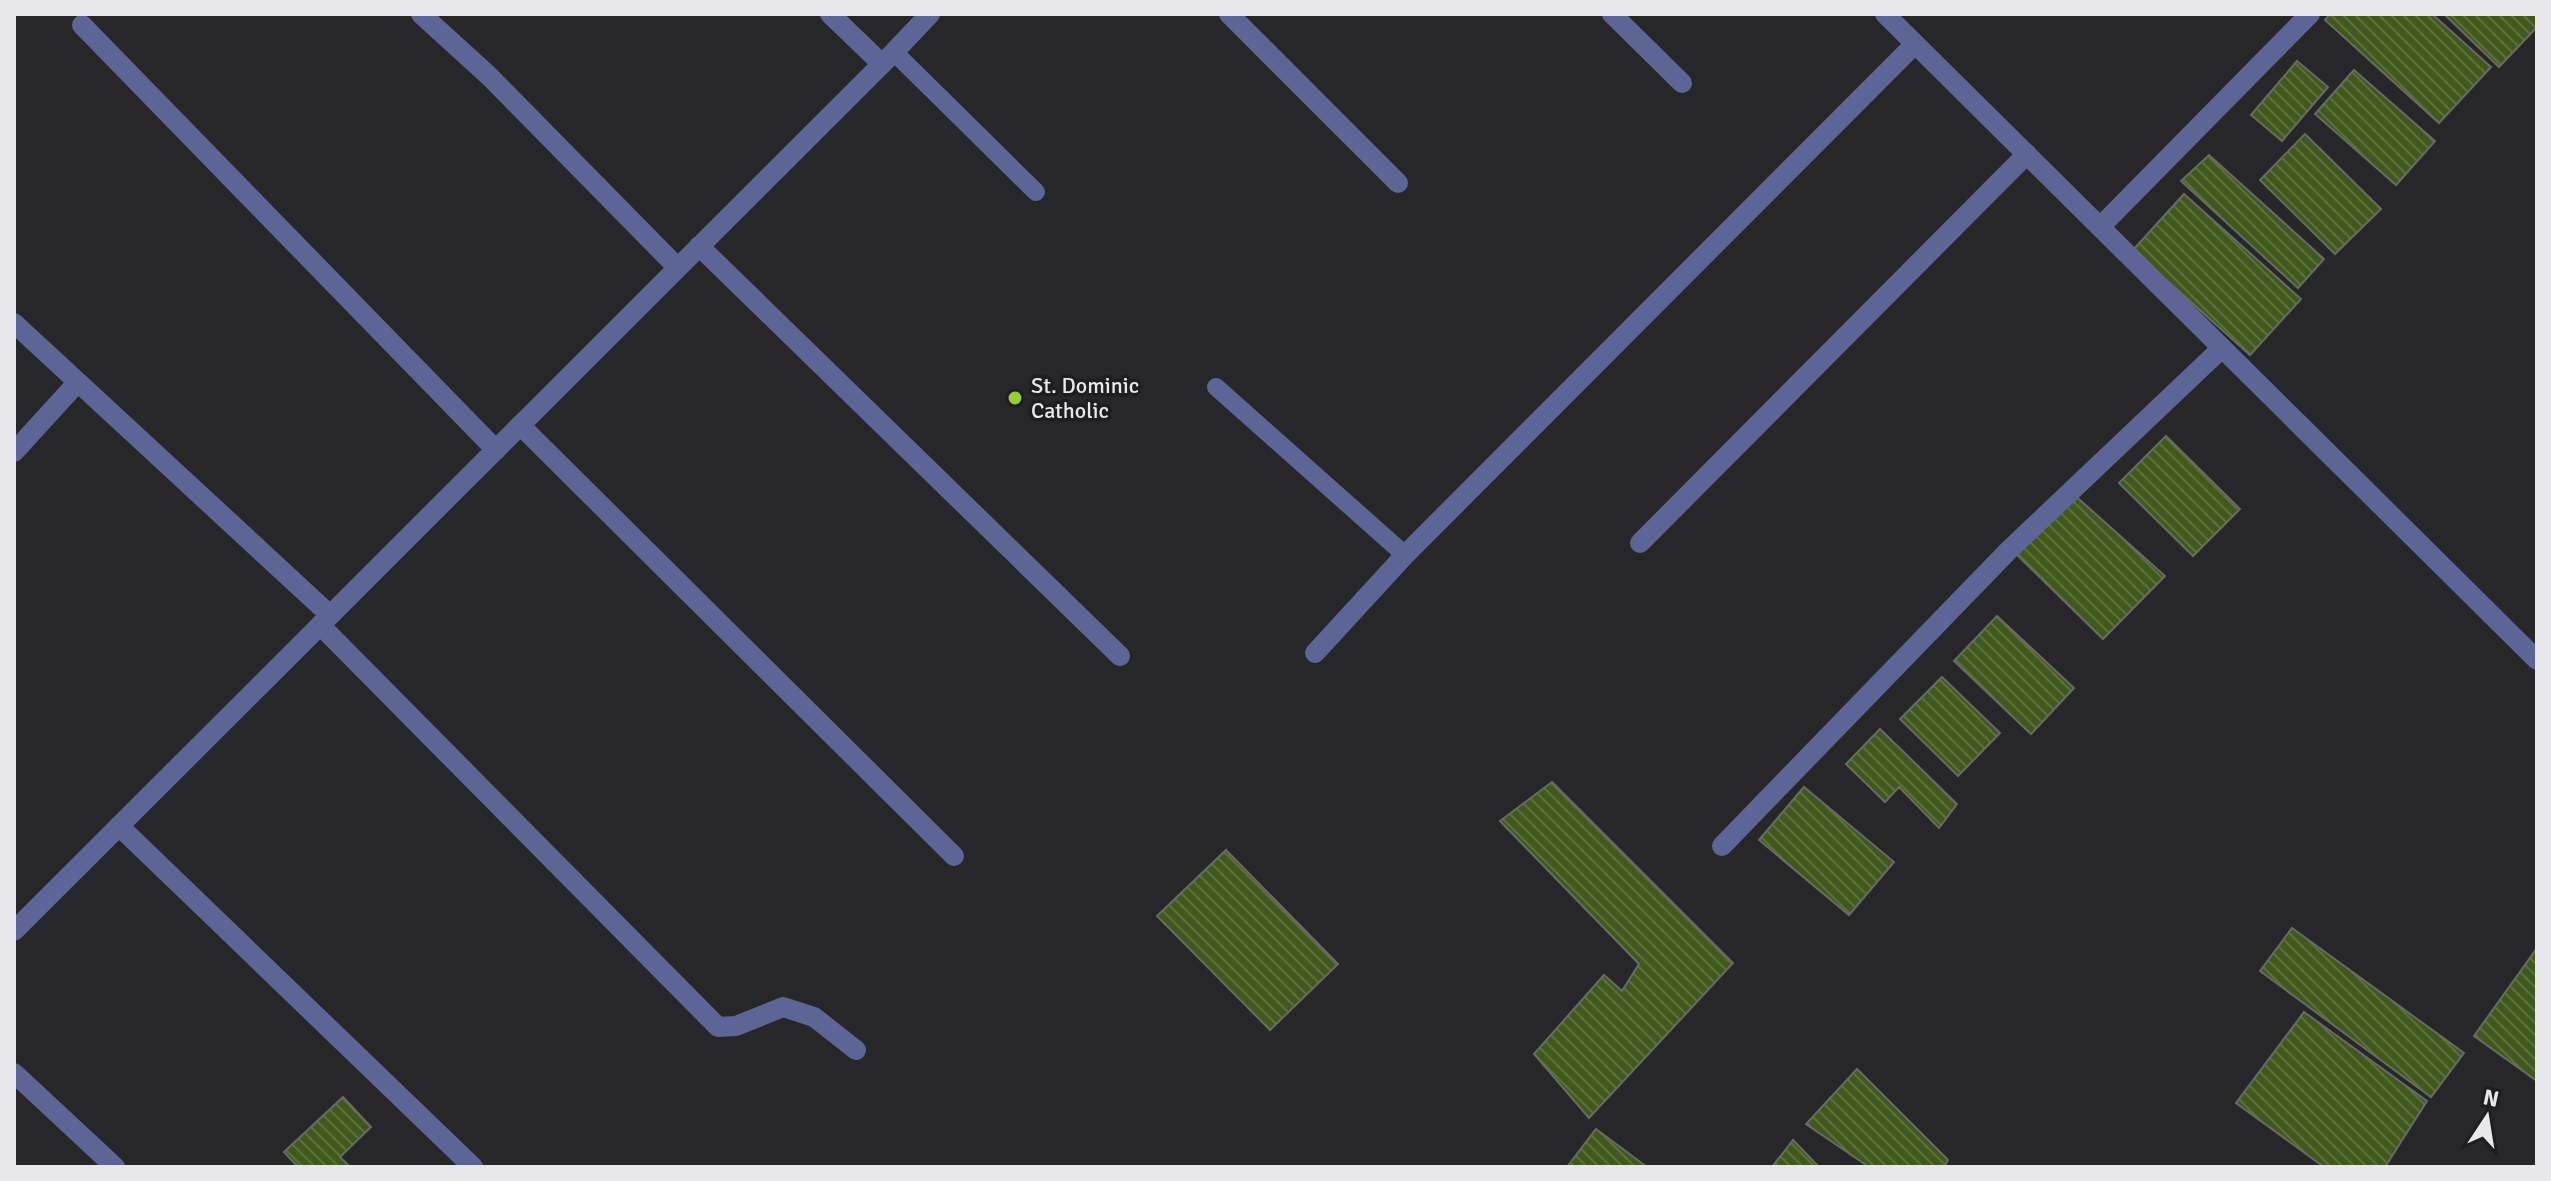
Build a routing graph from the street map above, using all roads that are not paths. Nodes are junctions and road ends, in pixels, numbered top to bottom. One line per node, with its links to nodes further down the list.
1 (421, 14): 17 (street)
2 (830, 14): 10 (street)
3 (930, 14): 10 (street)
4 (1229, 14): 13 (street)
5 (1612, 14): 11 (street)
6 (1885, 14): 9 (street)
7 (2310, 14): 15 (street)
8 (82, 25): 23 (street)
9 (1915, 44): 12 (street); 26 (street)
10 (888, 58): 14 (lane); 16 (street)
11 (1682, 83)
12 (2027, 154): 15 (street); 25 (street)
13 (1398, 183)
14 (1036, 192)
15 (2100, 227): 19 (street)
16 (699, 246): 17 (street); 29 (street)
17 (677, 267): 22 (street)
18 (14, 323): 20 (street)
19 (2222, 348): 30 (street); 32 (street)
20 (77, 383): 24 (street); 27 (street)
21 (1216, 387): 26 (lane)
22 (520, 425): 23 (street); 33 (street)
23 (496, 450): 27 (street)
24 (14, 452)
25 (1640, 543)
26 (1405, 555): 28 (street)
27 (325, 620): 31 (street); 35 (street)
28 (1315, 653)
29 (1120, 656)
30 (2537, 660)
31 (119, 826): 34 (street); 38 (street)
32 (1722, 846)
33 (954, 856)
34 (16, 924)
35 (856, 1050)
36 (14, 1073): 37 (street)
37 (115, 1167)
38 (473, 1167)

